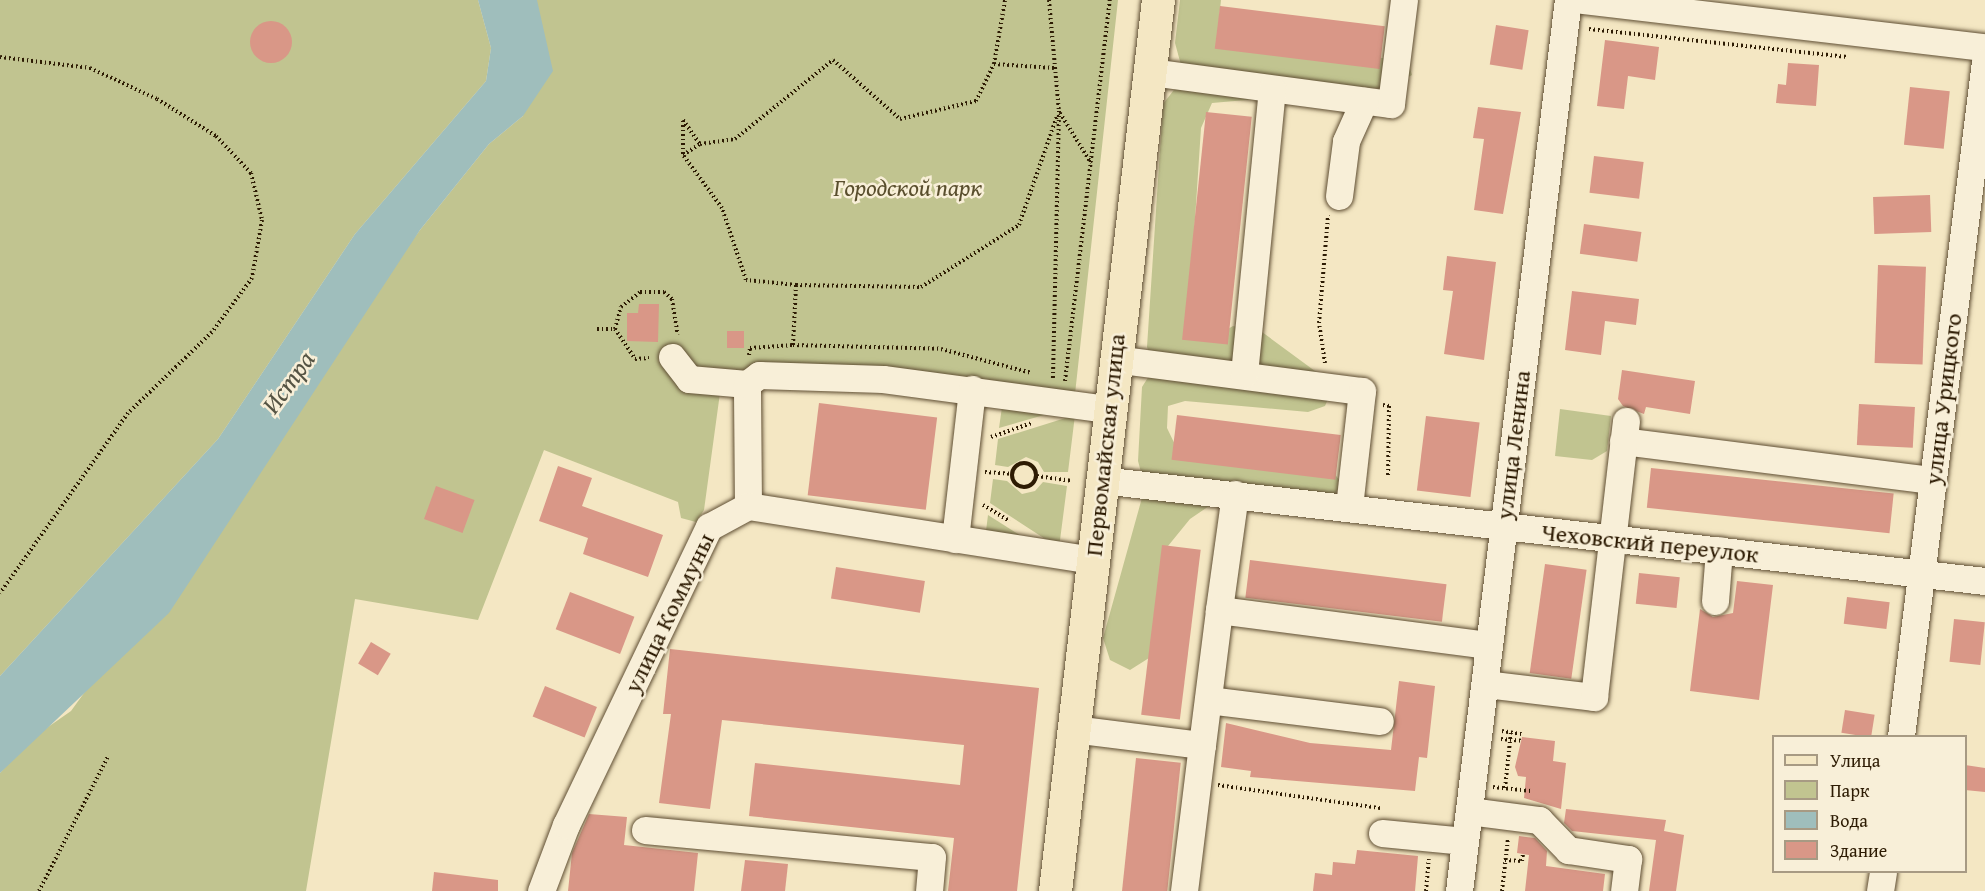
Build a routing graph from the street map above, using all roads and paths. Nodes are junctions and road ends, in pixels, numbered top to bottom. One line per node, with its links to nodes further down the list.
1 (1005, 0): 13 (path)
2 (1049, 0): 14 (path)
3 (1110, 0): 21 (path)
4 (1158, 0): 15 (main road, Первомайская улица)
5 (1404, 0): 17 (street)
6 (1568, 0): 45 (street, улица Ленина)
7 (1582, 0): 9 (street)
8 (1582, 28): 11 (path)
9 (1985, 47)
10 (0, 57): 52 (path)
11 (1852, 58)
12 (1985, 62): 41 (street, улица Урицкого)
13 (994, 64): 14 (path); 19 (path)
14 (1054, 68): 18 (path)
15 (1150, 72): 16 (street); 29 (main road, Первомайская улица)
16 (1272, 88): 17 (street); 30 (street)
17 (1364, 101): 22 (street)
18 (1059, 111): 21 (path); 24 (path); 34 (path)
19 (700, 144): 20 (path); 20 (path)
20 (683, 154): 24 (path)
21 (1091, 163): 34 (path)
22 (1339, 196)
23 (1326, 231): 32 (path)
24 (796, 285): 27 (path)
25 (597, 329): 26 (path)
26 (615, 329): 28 (path); 28 (path)
27 (793, 345)
28 (672, 357): 31 (street)
29 (1114, 359): 30 (street); 36 (main road, Первомайская улица)
30 (1244, 374): 32 (street)
31 (747, 384): 33 (street); 43 (street)
32 (1329, 387): 35 (street)
33 (972, 389): 34 (street); 37 (street)
34 (1068, 394): 36 (street); 37 (path)
35 (1361, 400): 38 (path); 44 (street)
36 (1108, 410): 40 (main road, Первомайская улица)
37 (967, 444): 47 (street)
38 (1388, 475)
39 (1037, 476): 39 (path); 40 (path)
40 (1086, 480): 42 (street, Чеховский переулок); 49 (main road, Первомайская улица)
41 (1933, 480): 46 (street); 50 (street, улица Урицкого)
42 (1235, 494): 44 (street, Чеховский переулок); 54 (street)
43 (748, 506): 47 (street); 82 (street, улица Коммуны)
44 (1349, 506): 45 (street, Чеховский переулок)
45 (1503, 527): 46 (street, Чеховский переулок); 55 (street, улица Ленина)
46 (1611, 538): 48 (street, Чеховский переулок); 56 (street)
47 (955, 539): 49 (street)
48 (1719, 550): 50 (street, Чеховский переулок); 53 (street)
49 (1092, 560): 59 (main road, Первомайская улица)
50 (1924, 572): 51 (street, Чеховский переулок); 63 (street, улица Урицкого)
51 (1985, 581)
52 (0, 593)
53 (1715, 601)
54 (1219, 610): 55 (street); 57 (street)
55 (1490, 645): 56 (street, улица Ленина)
56 (1485, 684): 73 (street, улица Ленина)
57 (1208, 699): 58 (street); 67 (street)
58 (1380, 721)
59 (1073, 729): 67 (street); 84 (main road, Первомайская улица)
60 (1496, 731): 61 (path)
61 (1511, 732): 62 (path); 65 (path)
62 (1522, 734)
63 (1902, 735)
64 (1495, 739): 65 (path)
65 (1510, 740): 66 (path); 71 (path)
66 (1522, 741)
67 (1202, 745): 69 (street)
68 (108, 756): 81 (path)
69 (1197, 782): 75 (path); 85 (street)
70 (1490, 787): 71 (path)
71 (1505, 788): 72 (path)
72 (1531, 791)
73 (1469, 811): 74 (street); 77 (street, улица Ленина)
74 (1510, 816): 79 (path); 88 (street)
75 (1387, 821): 77 (street)
76 (645, 830): 83 (street)
77 (1465, 841): 86 (street, улица Ленина)
78 (1522, 854): 79 (path)
79 (1505, 860): 87 (path)
80 (1883, 873): 89 (street)
81 (39, 891)
82 (542, 891)
83 (928, 891)
84 (1055, 891)
85 (1184, 891)
86 (1459, 891)
87 (1502, 891)
88 (1623, 891)
89 (1880, 891)

